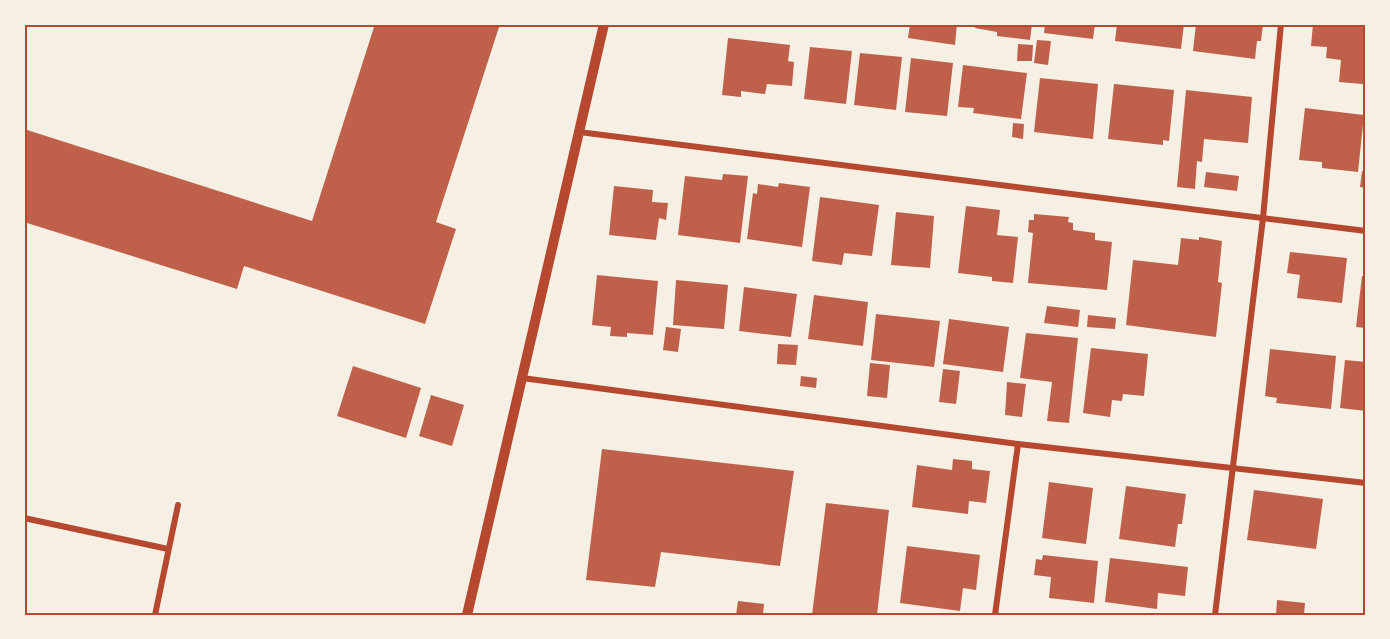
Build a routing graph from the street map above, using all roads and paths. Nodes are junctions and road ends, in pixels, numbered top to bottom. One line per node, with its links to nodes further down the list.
1 (604, 24): 3 (street)
2 (1281, 24): 4 (street)
3 (579, 132): 4 (street); 6 (street)
4 (1263, 218): 5 (street); 8 (street)
5 (1366, 231)
6 (522, 378): 7 (street); 14 (street)
7 (1018, 444): 8 (street); 15 (street)
8 (1234, 469): 9 (street); 16 (street)
9 (1366, 483)
10 (178, 505): 12 (street)
11 (24, 518): 12 (street)
12 (168, 549): 13 (street)
13 (155, 615)
14 (467, 615)
15 (995, 615)
16 (1215, 615)

